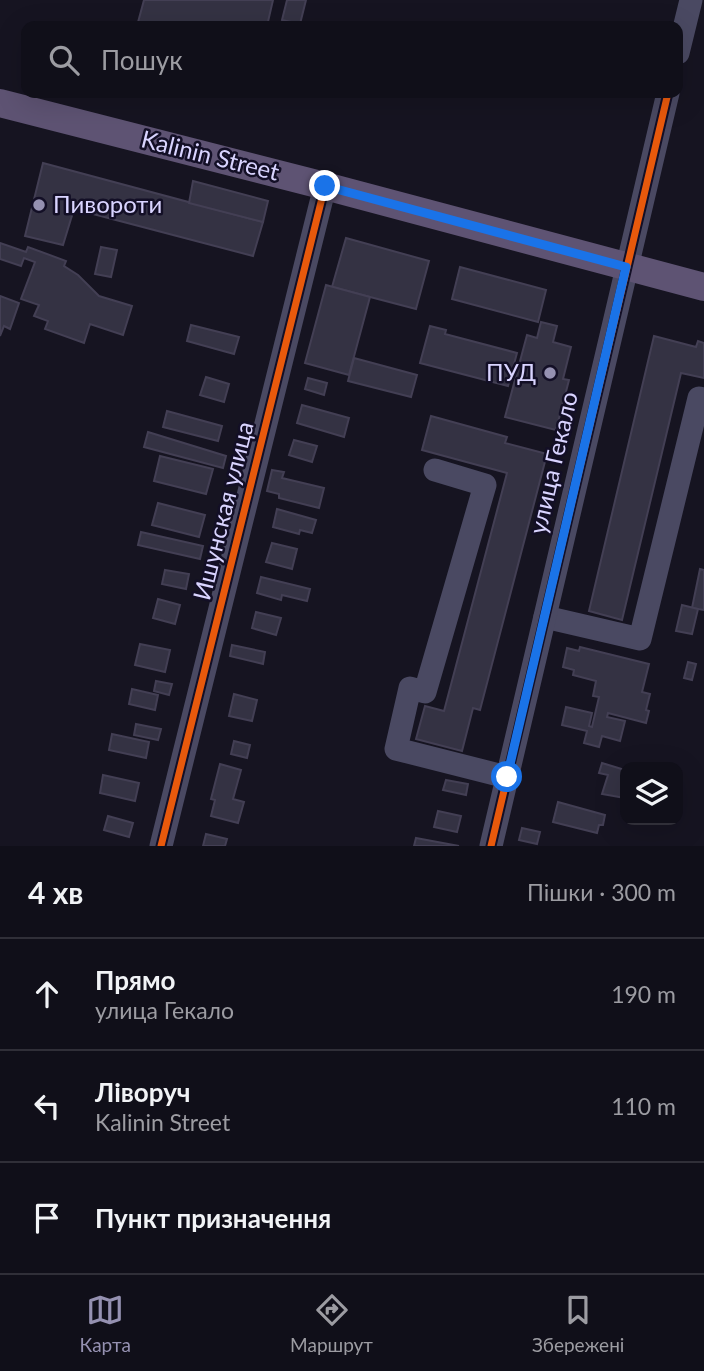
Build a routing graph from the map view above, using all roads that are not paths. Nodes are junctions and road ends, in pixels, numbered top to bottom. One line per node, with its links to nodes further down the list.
1 (691, 0): 2 (street)
2 (683, 33)
3 (667, 98): 6 (street, улица Гекало)
4 (0, 103): 5 (main road, Kalinin Street)
5 (325, 186): 6 (main road, Kalinin Street); 12 (street, Ишунская улица)
6 (626, 267): 7 (main road, Kalinin Street); 10 (street, улица Гекало)
7 (704, 287)
8 (704, 399): 10 (street)
9 (435, 470): 11 (street)
10 (545, 617): 11 (street, улица Гекало)
11 (507, 777): 13 (street, улица Гекало)
12 (161, 846)
13 (491, 846)

